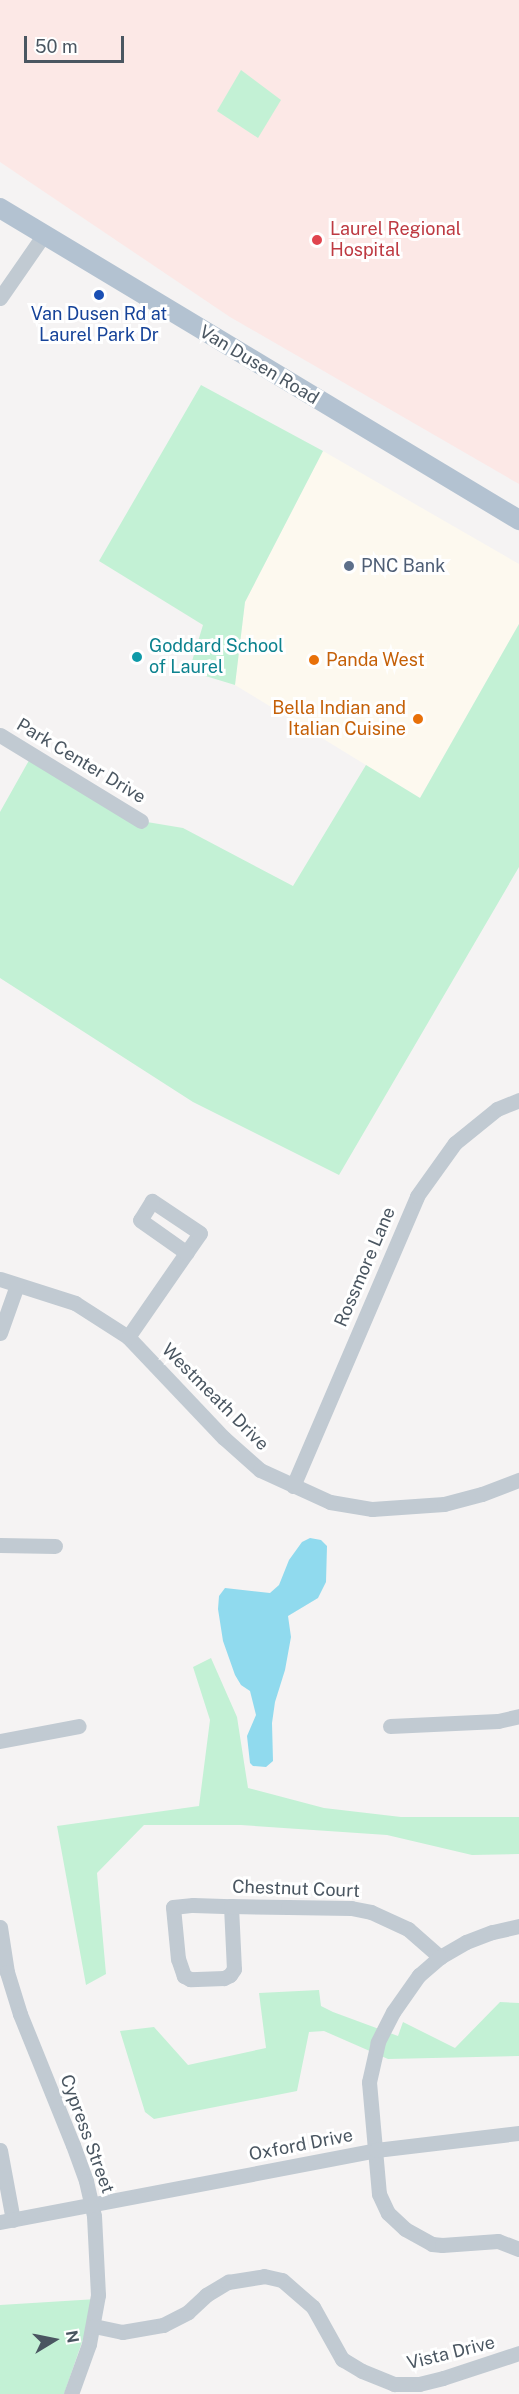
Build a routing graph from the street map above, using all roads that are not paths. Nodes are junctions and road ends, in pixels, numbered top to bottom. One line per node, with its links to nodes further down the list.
1 (0, 208): 2 (main road, Van Dusen Road)
2 (43, 236): 3 (street); 4 (main road, Van Dusen Road)
3 (0, 298)
4 (519, 520)
5 (0, 735): 6 (street, Park Center Drive)
6 (141, 821)
7 (519, 1100): 14 (street, Rossmore Lane)
8 (187, 1253): 12 (street)
9 (0, 1279): 10 (street, Westmeath Drive)
10 (17, 1285): 11 (street); 12 (street, Westmeath Drive)
11 (0, 1333)
12 (128, 1337): 14 (street, Westmeath Drive)
13 (519, 1480): 14 (street, Westmeath Drive)
14 (293, 1486)
15 (0, 1545): 16 (street)
16 (55, 1546)
17 (519, 1716): 19 (street)
18 (79, 1726): 20 (street)
19 (390, 1726)
20 (0, 1741)
21 (231, 1906): 21 (street, Chestnut Court); 24 (street, Chestnut Court)
22 (519, 1926): 24 (street)
23 (0, 1927): 28 (street, Cypress Street)
24 (440, 1957): 27 (street)
25 (519, 2133): 27 (street, Oxford Drive)
26 (0, 2150): 29 (street)
27 (376, 2150): 28 (street, Oxford Drive); 30 (street)
28 (92, 2206): 29 (street, Oxford Drive); 31 (street, Cypress Street)
29 (6, 2221)
30 (519, 2249)
31 (94, 2326): 32 (street, Vista Drive); 33 (street, Cypress Street)
32 (519, 2353)
33 (71, 2394)

